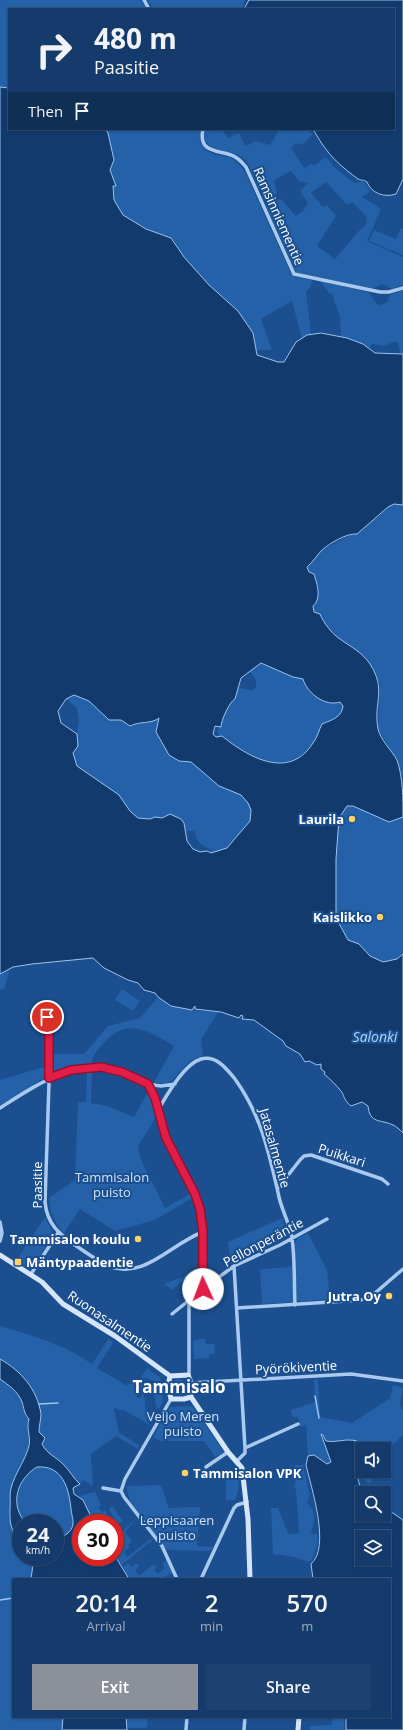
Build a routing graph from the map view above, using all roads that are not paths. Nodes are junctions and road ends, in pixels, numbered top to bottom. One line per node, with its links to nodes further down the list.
1 (203, 130): 2 (street, Ramsinniementie)
2 (403, 288)
3 (47, 1017): 4 (street, Paasitie)
4 (49, 1078): 5 (street); 7 (street); 14 (street, Paasitie)
5 (148, 1084): 6 (street); 8 (street)
6 (175, 1084): 8 (street, Jatasalmentie); 10 (street, Jatasalmentie)
7 (0, 1108)
8 (158, 1110): 13 (street)
9 (388, 1184): 10 (street, Puikkari)
10 (278, 1188): 15 (street, Jatasalmentie)
11 (327, 1219): 15 (street, Pellonperäntie)
12 (0, 1222): 16 (street)
13 (203, 1232): 14 (street, Paasitie); 21 (street)
14 (58, 1233): 20 (street)
15 (292, 1239): 18 (street, Pellonperäntie); 23 (street, Jatasalmentie)
16 (0, 1241)
17 (0, 1255): 20 (street, Ruonasalmentie)
18 (234, 1266): 21 (street, Pellonperäntie); 24 (street)
19 (403, 1269): 23 (street)
20 (31, 1274): 26 (street, Ruonasalmentie)
21 (203, 1289): 22 (street, Pellonperäntie)
22 (188, 1301): 25 (street, Pellonperäntie); 27 (street)
23 (295, 1305): 24 (street)
24 (237, 1308): 28 (street)
25 (172, 1314)
26 (170, 1376): 27 (street); 32 (street)
27 (189, 1377): 30 (street)
28 (241, 1380): 29 (street, Pyörökiventie); 30 (street, Pyörökiventie); 34 (street)
29 (403, 1381)
30 (190, 1383): 31 (street)
31 (191, 1397): 32 (street); 35 (street)
32 (171, 1399): 39 (street)
33 (298, 1424): 34 (street)
34 (245, 1448): 36 (street)
35 (228, 1452): 36 (street); 37 (street)
36 (236, 1462): 40 (street)
37 (206, 1467)
38 (103, 1488): 39 (street)
39 (120, 1491): 41 (street)
40 (247, 1502): 42 (street); 43 (street)
41 (177, 1578)
42 (201, 1578)
43 (250, 1578)
44 (187, 1718): 47 (street)
45 (245, 1718): 48 (street)
46 (299, 1718): 49 (street)
47 (186, 1730)
48 (244, 1730)
49 (298, 1730)

